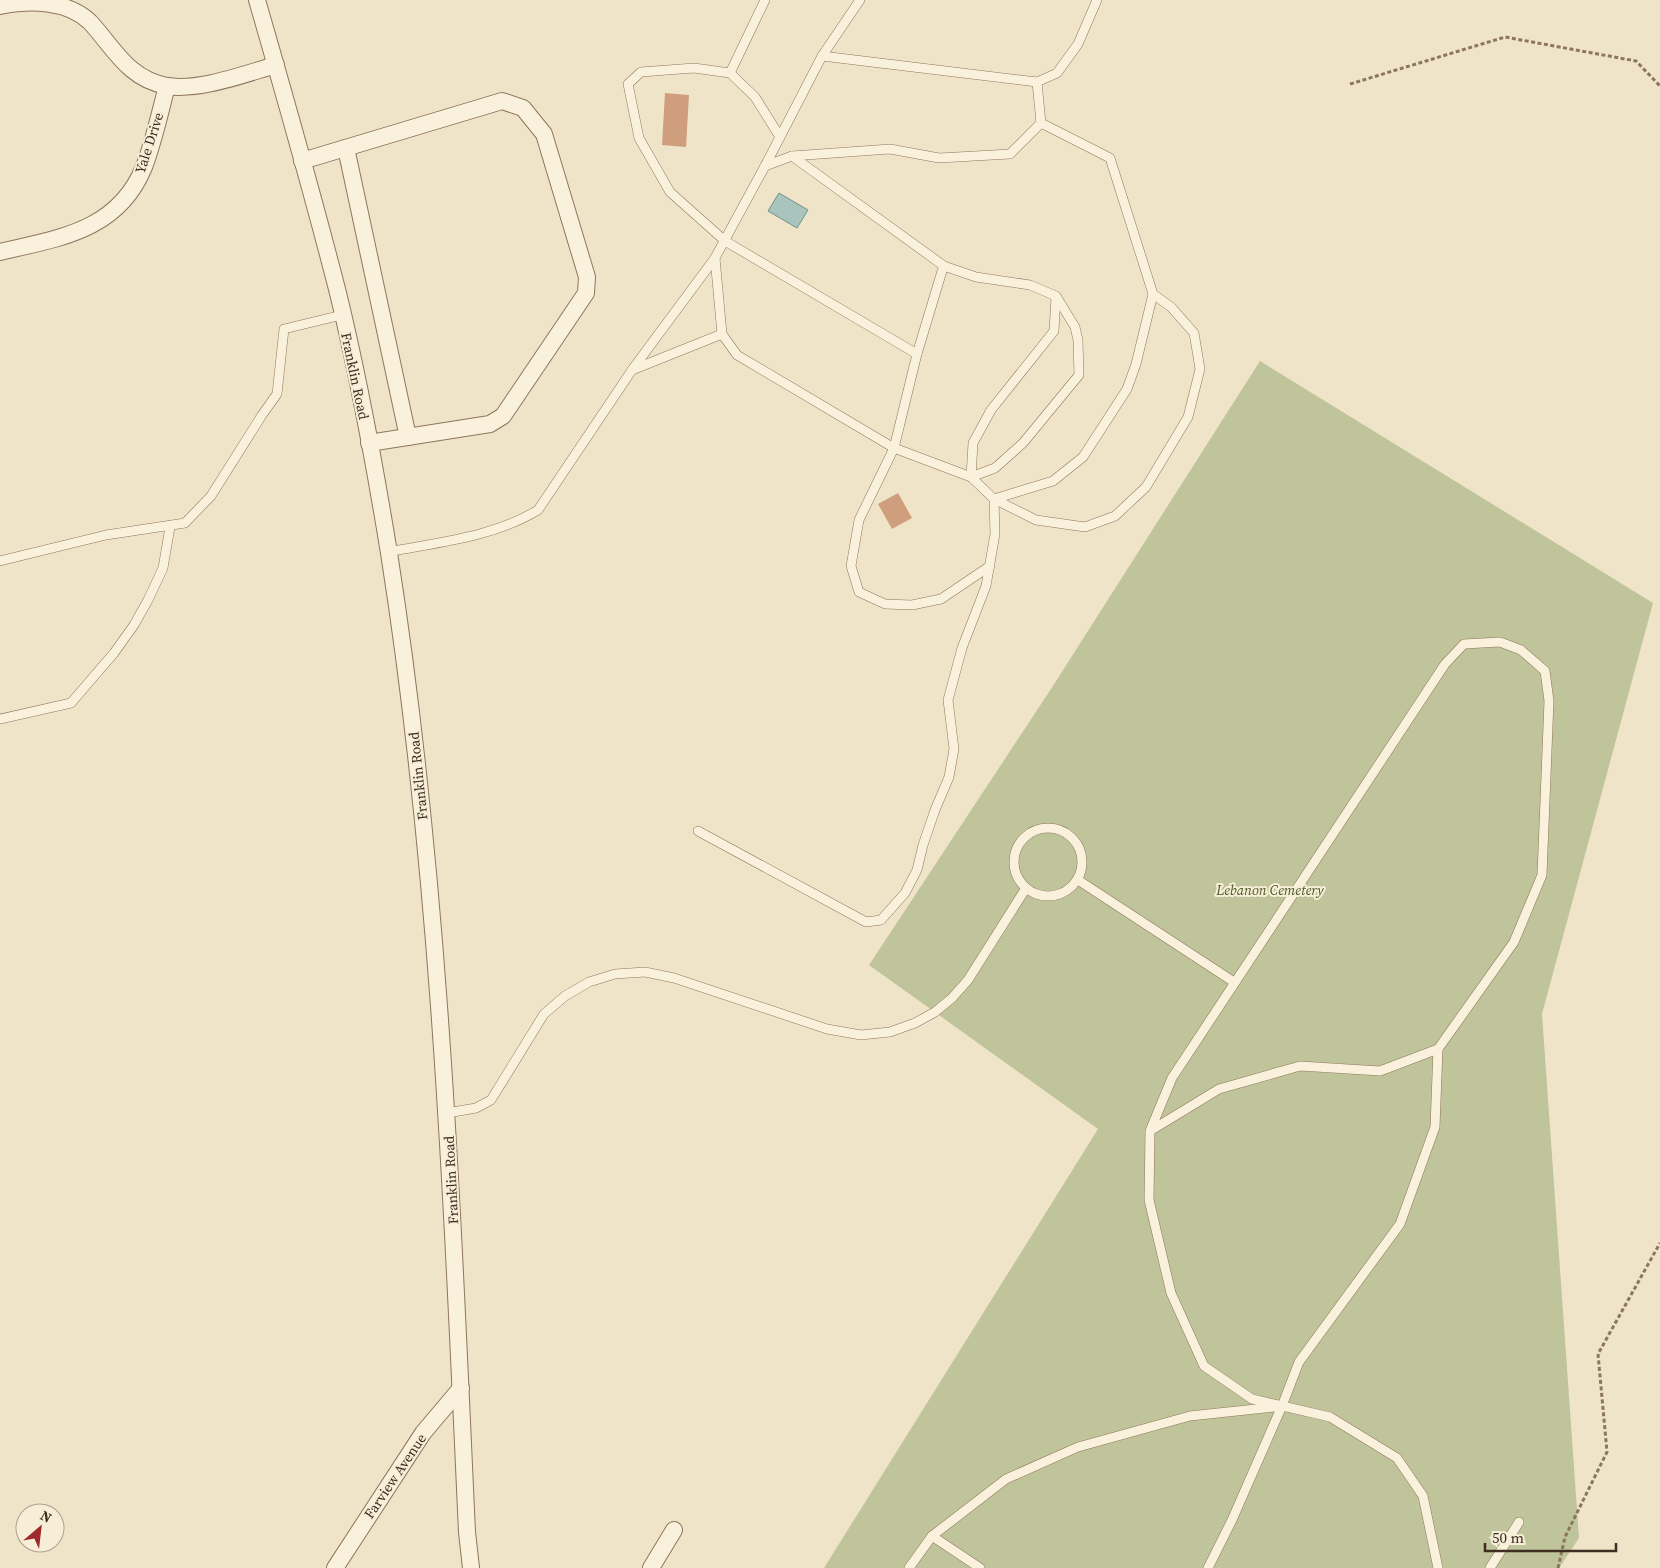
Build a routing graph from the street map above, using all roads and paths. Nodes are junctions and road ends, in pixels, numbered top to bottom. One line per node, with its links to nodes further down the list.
1 (257, 0): 7 (street, Franklin Road)
2 (765, 0): 8 (lane)
3 (860, 0): 6 (lane)
4 (1097, 0): 9 (lane)
5 (0, 6): 11 (street)
6 (822, 56): 9 (lane); 14 (lane)
7 (276, 65): 11 (street); 17 (street, Franklin Road)
8 (730, 73): 14 (lane); 19 (lane)
9 (1037, 82): 13 (lane)
10 (1350, 84): 12 (path)
11 (167, 86): 20 (street, Yale Drive)
12 (1660, 86)
13 (1041, 123): 16 (lane); 23 (lane)
14 (780, 137): 18 (lane)
15 (346, 148): 17 (street); 29 (street); 29 (street)
16 (792, 156): 18 (lane); 24 (lane)
17 (302, 161): 25 (street, Franklin Road)
18 (765, 166): 19 (lane)
19 (725, 241): 21 (lane); 27 (lane)
20 (0, 252)
21 (715, 258): 26 (lane); 28 (lane)
22 (942, 271): 27 (lane)
23 (1153, 294): 33 (lane); 33 (lane)
24 (1056, 296): 32 (lane); 32 (lane)
25 (342, 315): 30 (street, Franklin Road); 34 (lane)
26 (722, 334): 28 (lane); 31 (lane)
27 (917, 354): 31 (lane)
28 (632, 370): 35 (lane)
29 (408, 437): 30 (street)
30 (369, 443): 35 (street, Franklin Road)
31 (894, 448): 32 (lane); 37 (lane)
32 (971, 477): 33 (lane)
33 (994, 499): 37 (lane)
34 (170, 527): 36 (lane); 38 (lane)
35 (388, 552): 44 (street, Franklin Road)
36 (0, 560)
37 (990, 566): 39 (lane)
38 (0, 719)
39 (698, 831)
40 (1078, 880): 41 (lane); 41 (lane); 42 (lane)
41 (1026, 888): 44 (lane)
42 (1234, 982): 43 (lane); 45 (lane)
43 (1438, 1050): 45 (lane); 48 (lane)
44 (447, 1113): 47 (street, Franklin Road)
45 (1150, 1132): 48 (lane)
46 (1660, 1243): 60 (path)
47 (461, 1388): 52 (street, Farview Avenue); 53 (street, Franklin Road)
48 (1282, 1406): 51 (lane); 57 (lane); 58 (lane)
49 (1519, 1522): 59 (lane)
50 (674, 1530): 54 (street)
51 (932, 1536): 55 (lane); 56 (lane)
52 (335, 1568)
53 (471, 1568)
54 (651, 1568)
55 (909, 1568)
56 (980, 1568)
57 (1208, 1568)
58 (1438, 1568)
59 (1490, 1568)
60 (1558, 1568)

